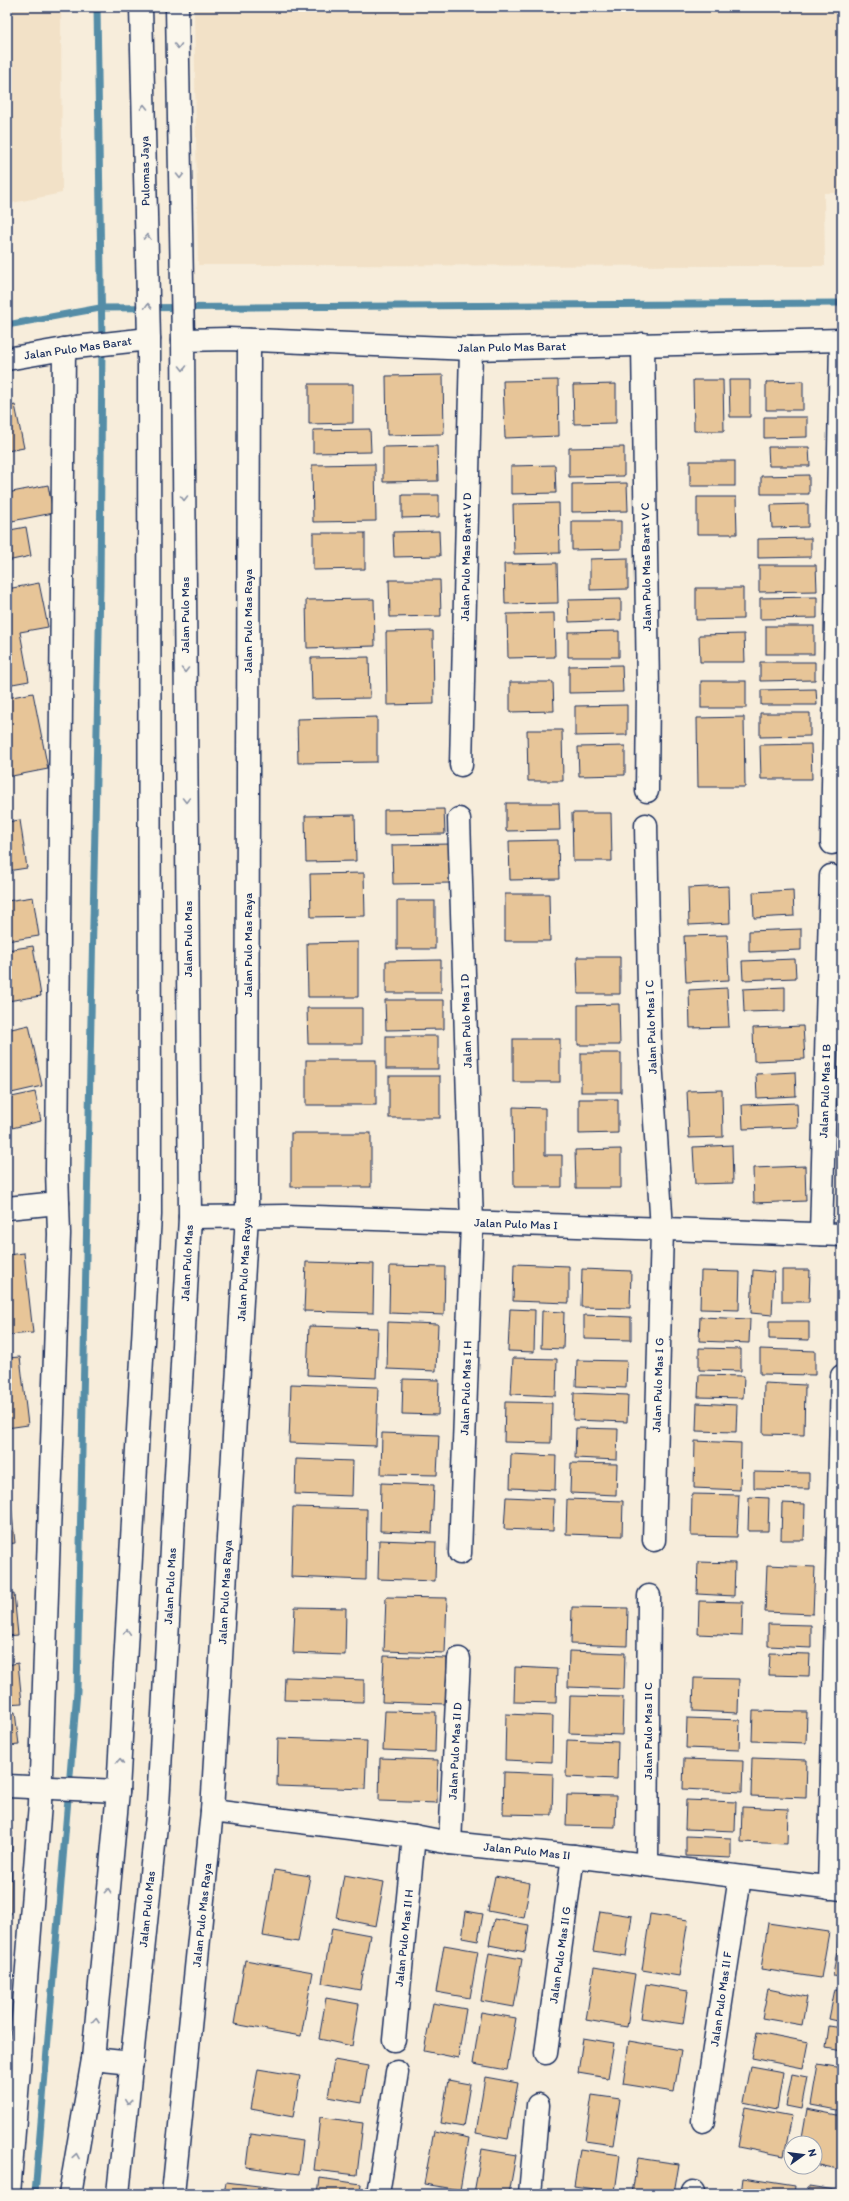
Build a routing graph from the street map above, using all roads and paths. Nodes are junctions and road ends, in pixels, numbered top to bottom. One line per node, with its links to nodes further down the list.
1 (141, 7): 4 (street, Pulomas Jaya, one-way to 1)
2 (177, 7): 3 (street, one-way to 3)
3 (188, 336): 5 (street, Jalan Pulo Mas Barat); 20 (street, Jalan Pulo Mas, one-way to 20)
4 (145, 338): 8 (street, Jalan Pulo Mas Barat); 32 (street, one-way to 4)
5 (238, 340): 9 (street, Jalan Pulo Mas Barat); 19 (street, Jalan Pulo Mas Raya)
6 (842, 340): 7 (street, Jalan Pulo Mas Barat); 15 (street)
7 (643, 344): 9 (street, Jalan Pulo Mas Barat); 12 (street, Jalan Pulo Mas Barat V C)
8 (73, 348): 10 (street, Jalan Pulo Mas Barat); 17 (street)
9 (471, 349): 11 (street, Jalan Pulo Mas Barat V D)
10 (7, 359)
11 (462, 765)
12 (647, 790)
13 (459, 819): 21 (street, Jalan Pulo Mas I D)
14 (646, 825): 22 (street, Jalan Pulo Mas I C)
15 (832, 843)
16 (831, 876): 23 (street, Jalan Pulo Mas I B)
17 (58, 1203): 18 (street); 31 (street)
18 (7, 1208)
19 (243, 1216): 20 (street, Jalan Pulo Mas I); 21 (street, Jalan Pulo Mas I); 33 (street, Jalan Pulo Mas Raya)
20 (194, 1217): 43 (street, Jalan Pulo Mas)
21 (472, 1223): 22 (street, Jalan Pulo Mas I); 27 (street, Jalan Pulo Mas I H)
22 (662, 1229): 23 (street, Jalan Pulo Mas I); 26 (street, Jalan Pulo Mas I G)
23 (821, 1234): 24 (street, Jalan Pulo Mas I)
24 (842, 1235)
25 (842, 1376): 39 (street)
26 (654, 1540)
27 (460, 1553)
28 (649, 1596): 37 (street, Jalan Pulo Mas II C)
29 (459, 1659): 35 (street, Jalan Pulo Mas II D)
30 (7, 1786): 31 (street)
31 (48, 1787): 32 (street); 47 (street)
32 (110, 1791): 42 (street, one-way to 32)
33 (212, 1811): 34 (street, Jalan Pulo Mas II); 50 (street, Jalan Pulo Mas Raya)
34 (414, 1836): 35 (street, Jalan Pulo Mas II); 40 (street, Jalan Pulo Mas II H)
35 (450, 1843): 36 (street, Jalan Pulo Mas II)
36 (573, 1856): 37 (street, Jalan Pulo Mas II); 41 (street, Jalan Pulo Mas II G)
37 (647, 1865): 38 (street, Jalan Pulo Mas II)
38 (740, 1877): 39 (street, Jalan Pulo Mas II); 46 (street, Jalan Pulo Mas II F)
39 (835, 1889)
40 (394, 2040)
41 (546, 2053)
42 (93, 2059): 43 (street); 48 (street, one-way to 42)
43 (132, 2064): 49 (street, Jalan Pulo Mas, one-way to 49)
44 (397, 2072): 51 (street)
45 (538, 2105): 52 (street)
46 (703, 2121)
47 (9, 2194)
48 (70, 2194)
49 (118, 2194)
50 (173, 2194)
51 (378, 2194)
52 (530, 2194)

